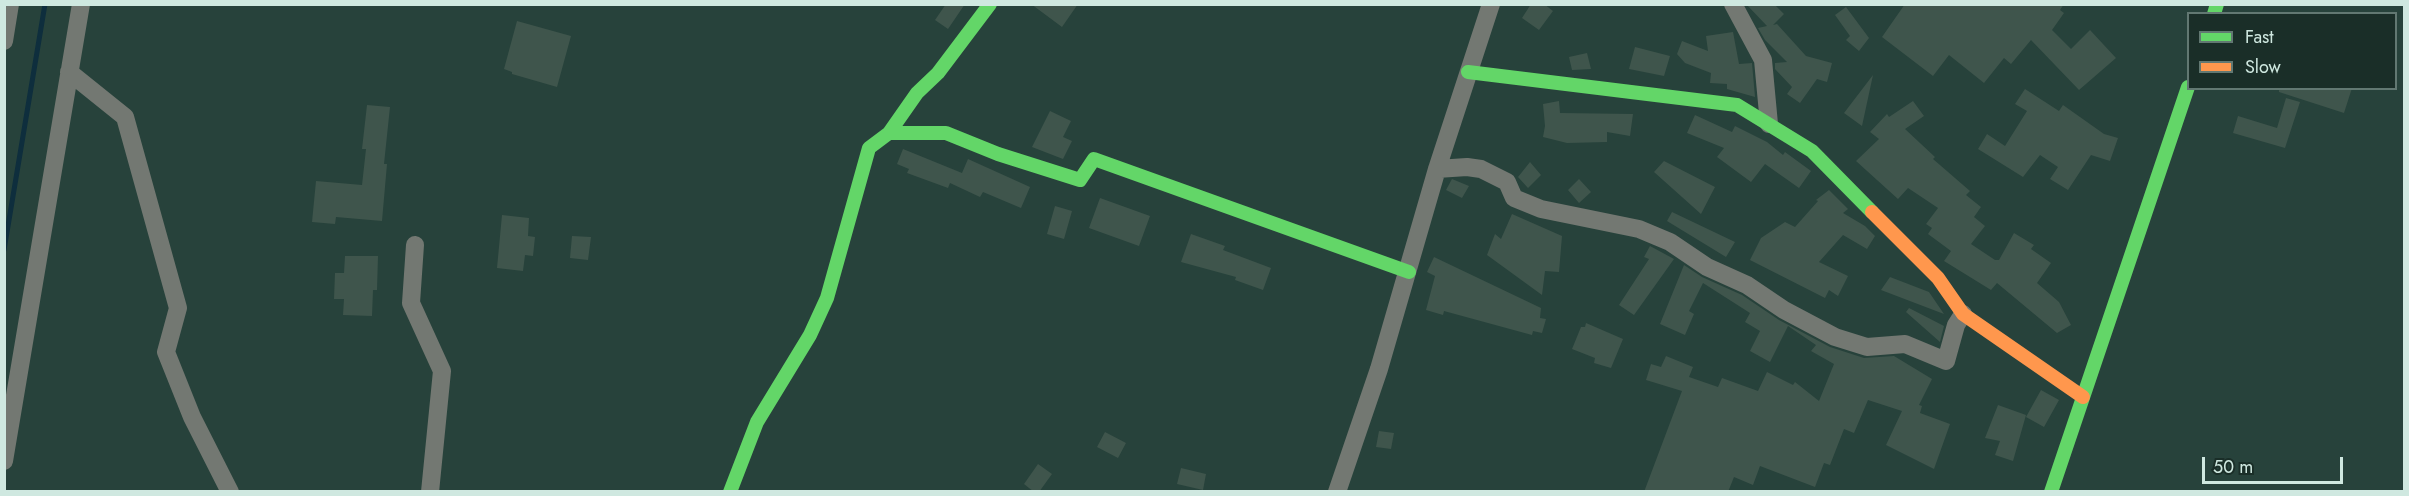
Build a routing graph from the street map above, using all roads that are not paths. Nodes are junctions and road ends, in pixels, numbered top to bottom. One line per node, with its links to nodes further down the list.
1 (10, 4): 6 (street)
2 (81, 4): 7 (street)
3 (990, 4): 11 (street)
4 (1491, 4): 8 (street)
5 (1733, 4): 10 (street)
6 (4, 41)
7 (69, 72): 17 (street); 18 (street)
8 (1468, 72): 10 (street); 12 (street)
9 (2187, 90): 16 (street)
10 (1769, 124): 15 (street)
11 (889, 133): 14 (street); 20 (street)
12 (1437, 169): 14 (street); 15 (street)
13 (415, 245): 19 (street)
14 (1409, 272): 21 (street)
15 (1963, 314): 16 (street)
16 (2083, 397): 22 (street)
17 (4, 461)
18 (230, 492)
19 (430, 492)
20 (730, 492)
21 (1337, 492)
22 (2051, 492)

